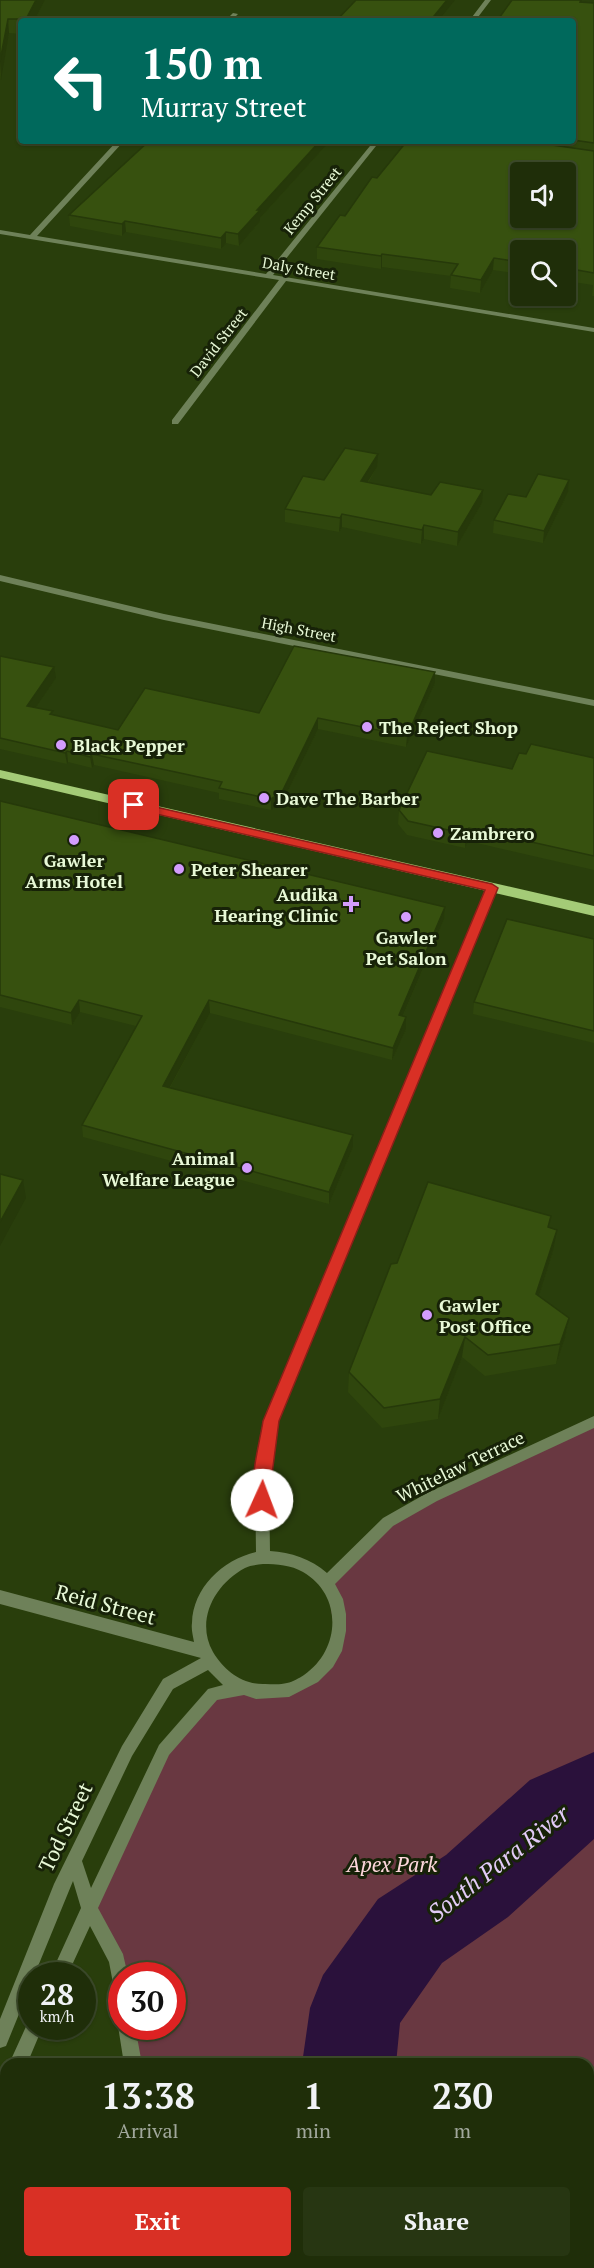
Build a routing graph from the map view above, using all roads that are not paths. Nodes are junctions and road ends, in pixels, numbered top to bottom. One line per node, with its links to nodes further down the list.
1 (488, 0): 4 (street)
2 (235, 14): 3 (street)
3 (231, 18)
4 (474, 18)
5 (118, 144): 8 (street)
6 (375, 144): 9 (street, Kemp Street)
7 (0, 232): 8 (street, Daly Street)
8 (32, 237): 9 (street, Daly Street)
9 (268, 276): 10 (street, Daly Street)
10 (284, 279): 11 (street, Daly Street); 12 (street, David Street)
11 (594, 330)
12 (175, 422)
13 (0, 578): 14 (street, High Street)
14 (594, 703)
15 (0, 774): 16 (main road)
16 (492, 888): 17 (main road); 19 (street)
17 (594, 911)
18 (594, 1422): 20 (street, Whitelaw Terrace)
19 (263, 1557): 20 (street); 22 (street)
20 (327, 1583): 23 (street)
21 (0, 1597): 22 (street, Reid Street)
22 (206, 1657): 23 (street); 24 (street, Tod Street)
23 (243, 1688): 25 (street)
24 (74, 1861): 25 (street); 28 (street, Tod Street)
25 (88, 1907): 26 (street); 27 (street)
26 (64, 1962)
27 (117, 1962)
28 (0, 2040)
29 (29, 2040): 31 (street)
30 (129, 2040): 32 (street)
31 (21, 2058)
32 (132, 2058)

